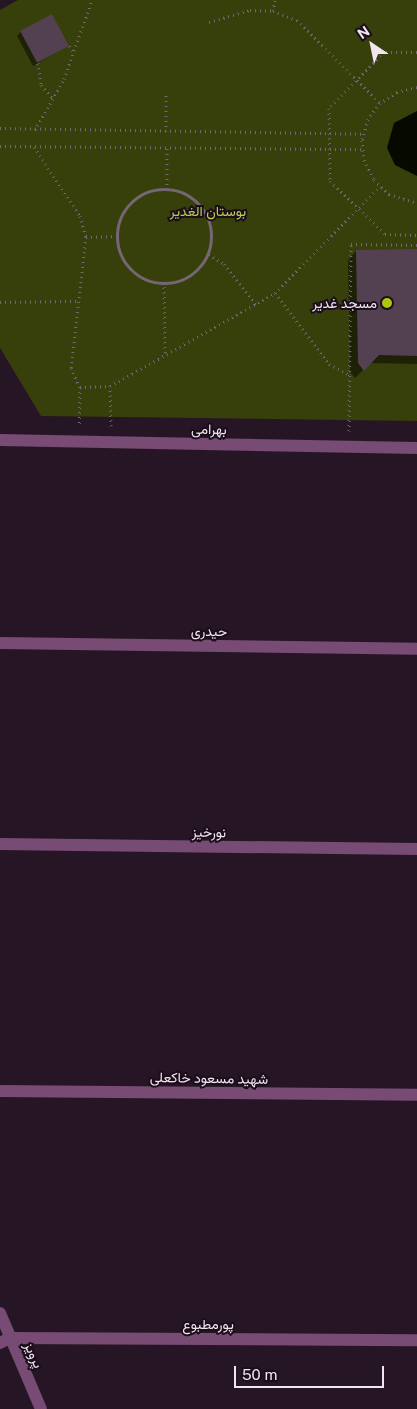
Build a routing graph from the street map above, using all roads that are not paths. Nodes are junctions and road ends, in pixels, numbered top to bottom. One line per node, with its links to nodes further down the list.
1 (0, 440): 2 (street, بهرامی)
2 (417, 448)
3 (0, 643): 4 (street, حیدری)
4 (417, 649)
5 (0, 844): 6 (street, نورخیز)
6 (417, 850)
7 (0, 1091): 8 (street, شهید مسعود خاکعلی)
8 (417, 1095)
9 (0, 1313): 10 (street, پرویز)
10 (5, 1340): 11 (street, پورمطبوع); 12 (street, پرویز)
11 (417, 1340)
12 (42, 1409)

